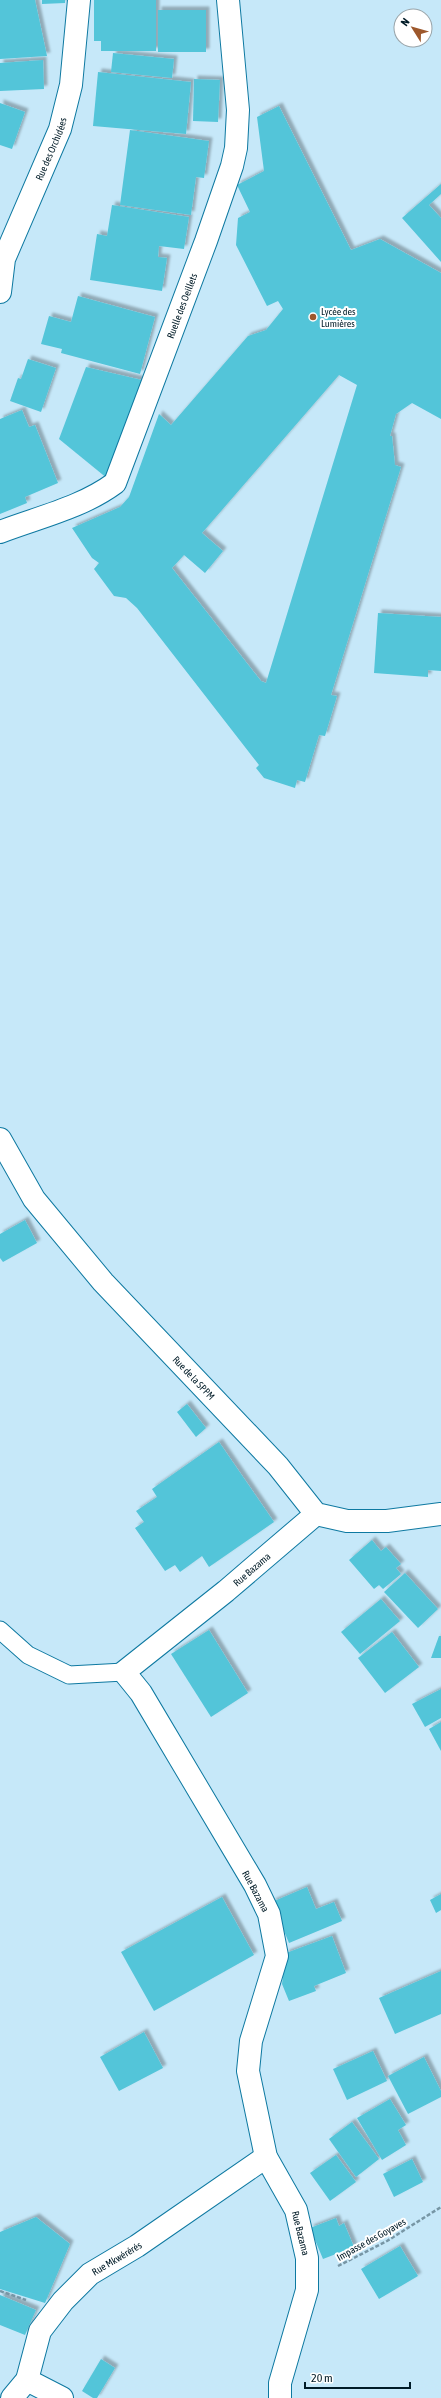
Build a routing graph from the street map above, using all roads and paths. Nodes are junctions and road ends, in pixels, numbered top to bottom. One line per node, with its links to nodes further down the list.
1 (80, 0): 3 (street, Rue des Orchidées)
2 (228, 0): 4 (street, Ruelle des Oeillets)
3 (0, 292)
4 (0, 532)
5 (0, 1139): 6 (street, Rue de la SPPM)
6 (316, 1514): 7 (street); 9 (street, Rue Bazama)
7 (441, 1514)
8 (0, 1630): 9 (lane)
9 (124, 1672): 10 (street, Rue Bazama)
10 (266, 2158): 12 (street, Rue Bazama); 13 (street, Rue Mkwérérés)
11 (441, 2207): 12 (path, Impasse des Goyaves)
12 (307, 2282): 16 (street, Rue Bazama)
13 (27, 2380): 14 (street, Rue Mkwérérés); 15 (street)
14 (12, 2398)
15 (62, 2398)
16 (280, 2398)

